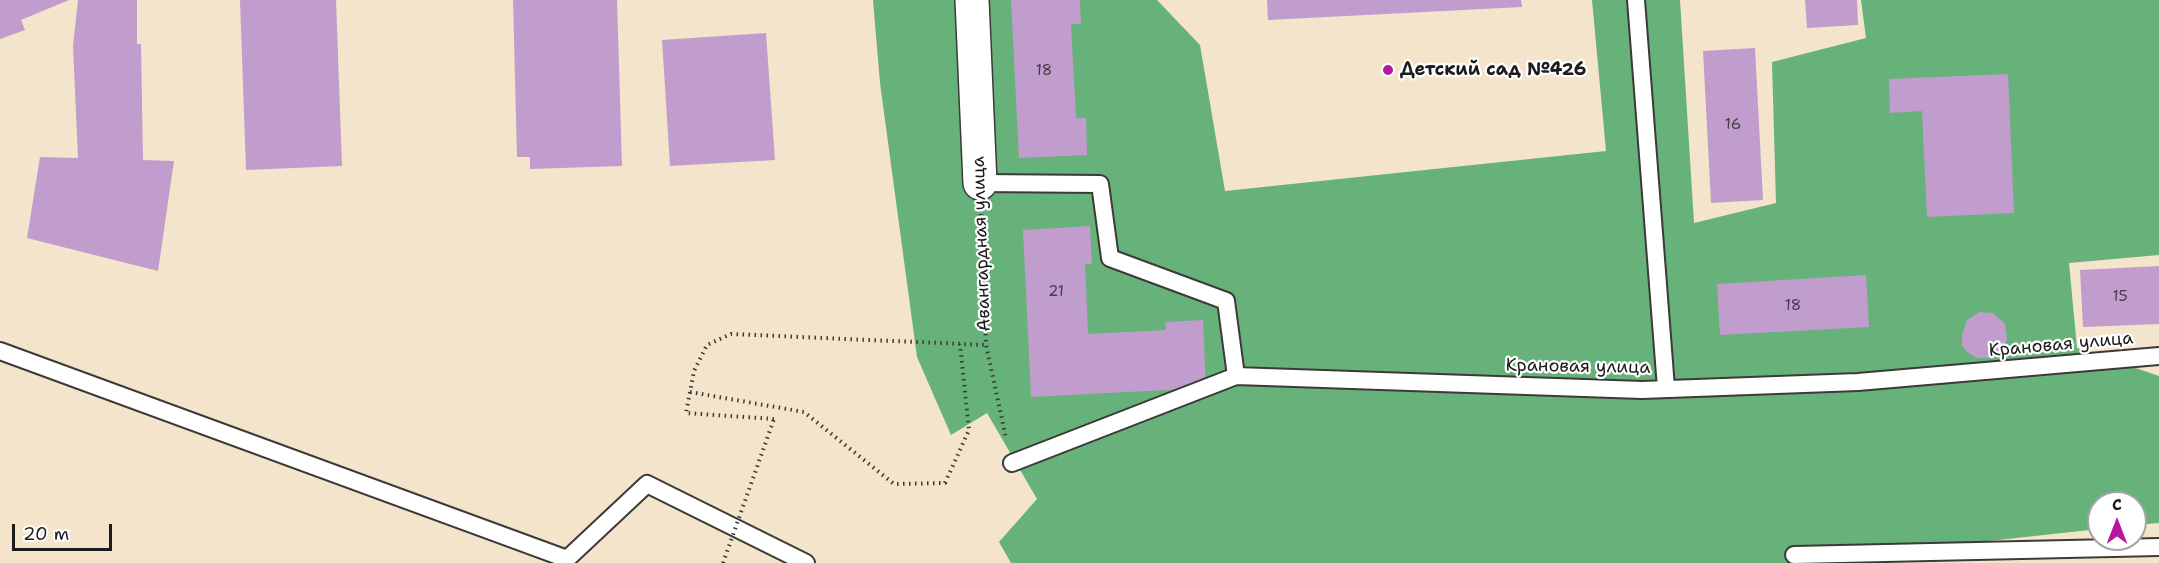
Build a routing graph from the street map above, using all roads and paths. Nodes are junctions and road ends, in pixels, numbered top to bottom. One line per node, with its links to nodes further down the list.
1 (972, 0): 3 (street, Авангардная улица)
2 (1636, 0): 9 (lane)
3 (980, 183): 5 (path, Авангардная улица); 8 (lane)
4 (960, 344): 5 (path); 10 (path); 14 (path, bridge)
5 (986, 345): 11 (path, Авангардная улица)
6 (0, 351): 15 (lane)
7 (2159, 356): 9 (lane, Крановая улица)
8 (1236, 376): 9 (lane, Крановая улица); 11 (lane, Крановая улица)
9 (1666, 388)
10 (690, 392)
11 (1012, 464)
12 (2159, 547): 13 (lane)
13 (1794, 555)
14 (723, 563)
15 (806, 563)

